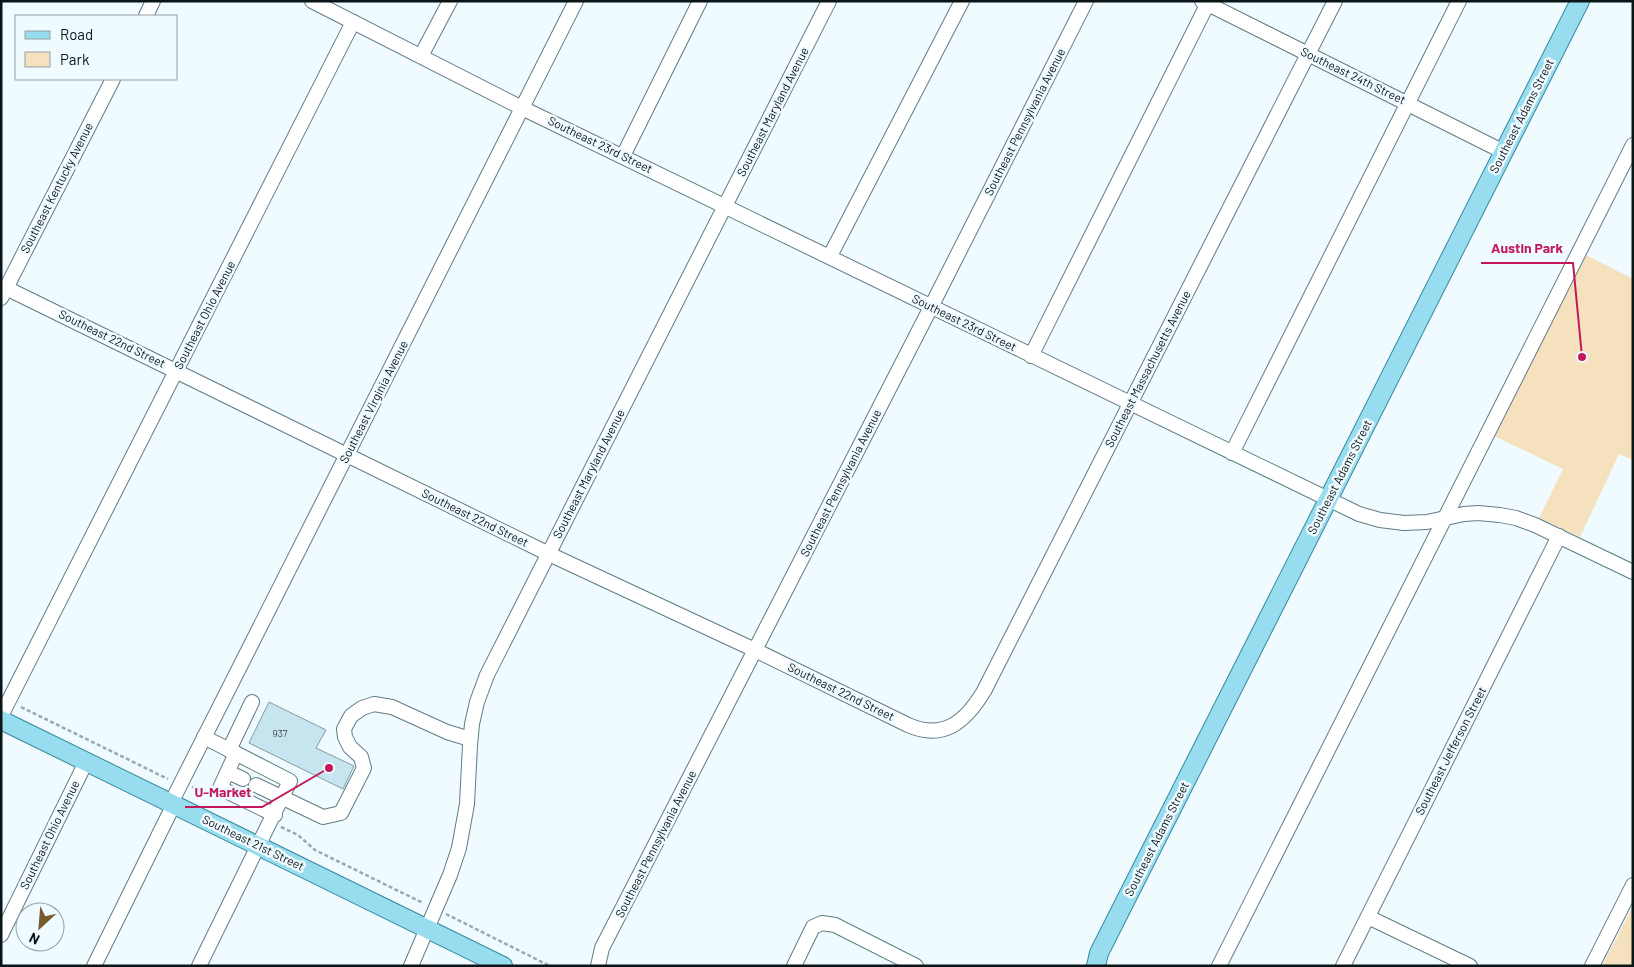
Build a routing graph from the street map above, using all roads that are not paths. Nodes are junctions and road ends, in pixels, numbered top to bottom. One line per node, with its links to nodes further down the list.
1 (153, 1): 13 (street)
2 (450, 1): 16 (street)
3 (576, 1): 19 (street, Southeast Virginia Avenue)
4 (700, 1): 22 (street)
5 (829, 1): 23 (street, Southeast Maryland Avenue)
6 (962, 1): 24 (street)
7 (1086, 1): 26 (street, Southeast Pennsylvania Avenue)
8 (1335, 1): 15 (street, Southeast Massachusetts Avenue)
9 (1459, 1): 18 (street)
10 (1580, 1): 21 (main road, Southeast Adams Street)
11 (1206, 2): 15 (street, Southeast 24th Street); 27 (street)
12 (319, 3): 14 (street, Southeast 23rd Street)
13 (146, 15)
14 (354, 22): 16 (street, Southeast 23rd Street); 28 (street, Southeast Ohio Avenue)
15 (1309, 54): 18 (street, Southeast 24th Street); 29 (street, Southeast Massachusetts Avenue)
16 (421, 56): 19 (street, Southeast 23rd Street)
17 (113, 80): 25 (street, Southeast Kentucky Avenue)
18 (1407, 103): 21 (street, Southeast 24th Street); 30 (street)
19 (522, 108): 22 (street, Southeast 23rd Street); 31 (street, Southeast Virginia Avenue)
20 (1633, 145): 33 (street)
21 (1504, 152): 32 (main road, Southeast Adams Street)
22 (623, 156): 23 (street, Southeast 23rd Street)
23 (725, 206): 24 (street, Southeast 23rd Street); 35 (street, Southeast Maryland Avenue)
24 (830, 256): 26 (street, Southeast 23rd Street)
25 (4, 293): 28 (street, Southeast 22nd Street)
26 (931, 307): 27 (street, Southeast 23rd Street); 37 (street, Southeast Pennsylvania Avenue)
27 (1031, 356): 29 (street, Southeast 23rd Street)
28 (176, 371): 31 (street, Southeast 22nd Street); 39 (street, Southeast Ohio Avenue)
29 (1131, 404): 30 (street, Southeast 23rd Street); 41 (street, Southeast Massachusetts Avenue)
30 (1232, 453): 32 (street, Southeast 23rd Street)
31 (347, 455): 35 (street, Southeast 22nd Street); 42 (street, Southeast Virginia Avenue)
32 (1328, 500): 33 (street, Southeast 23rd Street); 57 (main road, Southeast Adams Street)
33 (1445, 518): 34 (street, Southeast 23rd Street); 65 (street)
34 (1559, 536): 36 (street, Southeast 23rd Street); 54 (street, Southeast Jefferson Street)
35 (548, 554): 37 (street, Southeast 22nd Street); 43 (street, Southeast Maryland Avenue)
36 (1633, 572)
37 (756, 650): 41 (street, Southeast 22nd Street); 62 (street, Southeast Pennsylvania Avenue)
38 (252, 702): 44 (street)
39 (1, 716)
40 (1, 720): 45 (main road, Southeast 21st Street)
41 (950, 727)
42 (204, 737): 44 (street); 50 (street, Southeast Virginia Avenue)
43 (470, 738): 49 (street); 55 (street, Southeast Maryland Avenue)
44 (232, 751): 46 (street); 49 (street)
45 (86, 762): 50 (main road, Southeast 21st Street); 56 (street, Southeast Ohio Avenue)
46 (228, 772): 47 (street); 51 (street)
47 (242, 779)
48 (256, 785): 49 (street)
49 (282, 799): 51 (street)
50 (172, 803): 52 (main road, Southeast 21st Street); 58 (street, Southeast Virginia Avenue)
51 (274, 814): 52 (street)
52 (258, 845): 55 (main road, Southeast 21st Street); 59 (street)
53 (1633, 885): 68 (street)
54 (1368, 917): 66 (street, Southeast Jefferson Street); 67 (street)
55 (428, 929): 60 (street, Southeast Maryland Avenue); 61 (main road, Southeast 21st Street)
56 (1, 934)
57 (1094, 962)
58 (94, 966)
59 (199, 966)
60 (411, 966)
61 (503, 966)
62 (598, 966)
63 (794, 966): 64 (street)
64 (916, 966)
65 (1219, 966)
66 (1343, 966)
67 (1470, 966)
68 (1592, 966)

